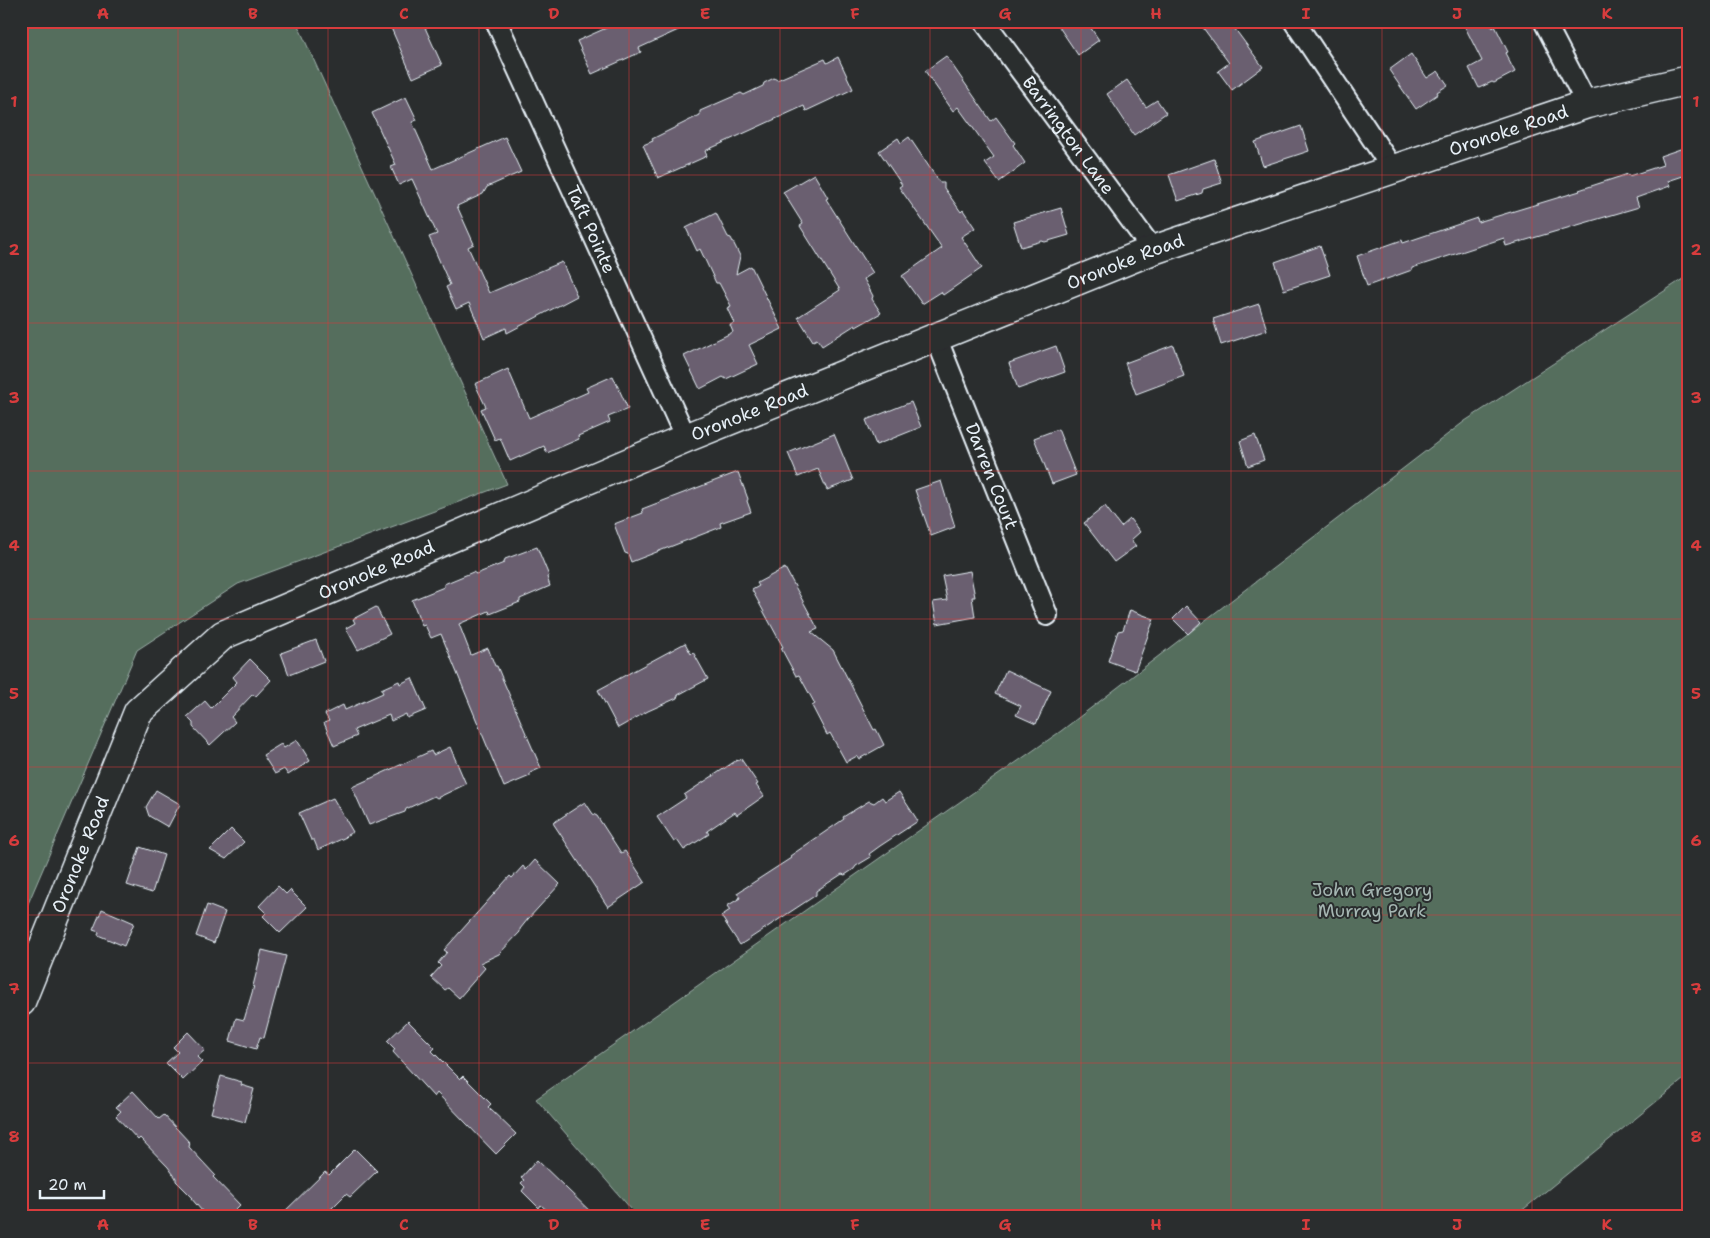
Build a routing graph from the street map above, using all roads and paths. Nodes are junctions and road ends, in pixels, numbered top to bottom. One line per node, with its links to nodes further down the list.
1 (496, 21): 10 (street, Taft Pointe)
2 (984, 21): 8 (street, Barrington Lane)
3 (1294, 21): 7 (street)
4 (1544, 21): 6 (street)
5 (1689, 80): 6 (street, Oronoke Road)
6 (1587, 104): 7 (street, Oronoke Road)
7 (1392, 168): 8 (street, Oronoke Road)
8 (1153, 250): 9 (street, Oronoke Road)
9 (936, 338): 10 (street, Oronoke Road); 11 (street, Darren Court)
10 (686, 438): 12 (street, Oronoke Road)
11 (1047, 615)
12 (21, 1002)

